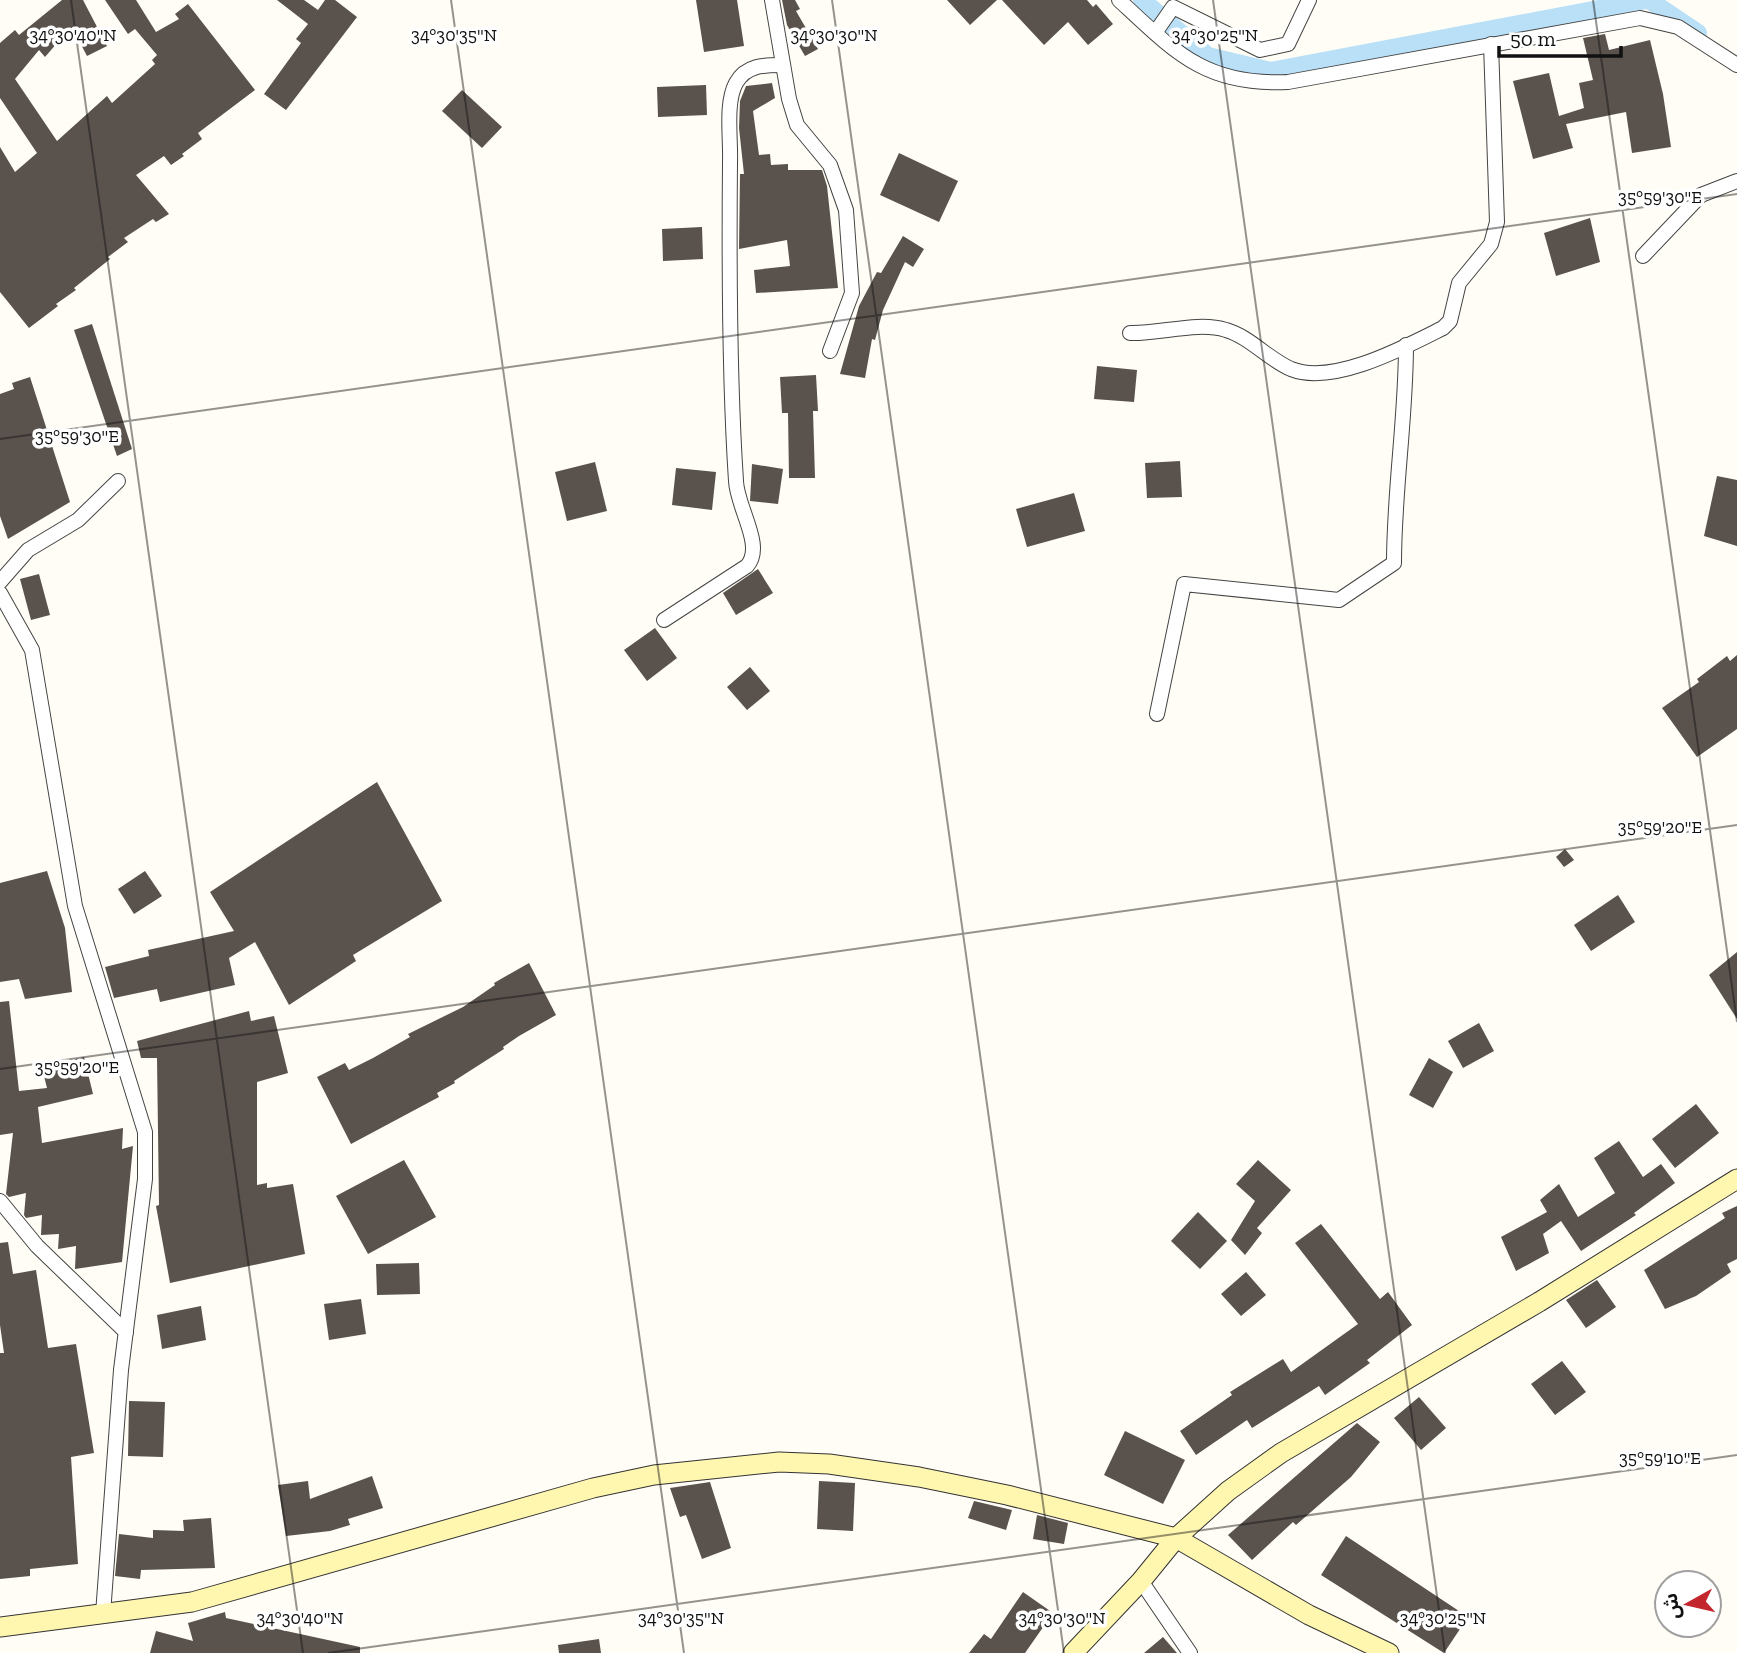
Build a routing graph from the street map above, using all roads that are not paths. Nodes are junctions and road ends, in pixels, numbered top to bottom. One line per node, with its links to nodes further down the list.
1 (772, 0): 6 (street)
2 (1119, 0): 4 (street)
3 (1309, 0): 4 (street)
4 (1155, 33): 5 (street)
5 (1492, 44): 7 (street); 11 (street)
6 (782, 65): 12 (street); 16 (street)
7 (1737, 65)
8 (1737, 181): 9 (street)
9 (1643, 256)
10 (1130, 332): 11 (street)
11 (1406, 345): 17 (street)
12 (830, 351)
13 (118, 481): 14 (street)
14 (0, 582)
15 (0, 593): 20 (street)
16 (664, 620)
17 (1157, 714)
18 (1737, 1180): 21 (street)
19 (0, 1200): 20 (street)
20 (127, 1332): 23 (street)
21 (1176, 1538): 22 (street); 23 (street); 27 (street)
22 (1141, 1581): 25 (street); 26 (street)
23 (103, 1614): 24 (street)
24 (0, 1628)
25 (1073, 1653)
26 (1190, 1653)
27 (1389, 1653)

